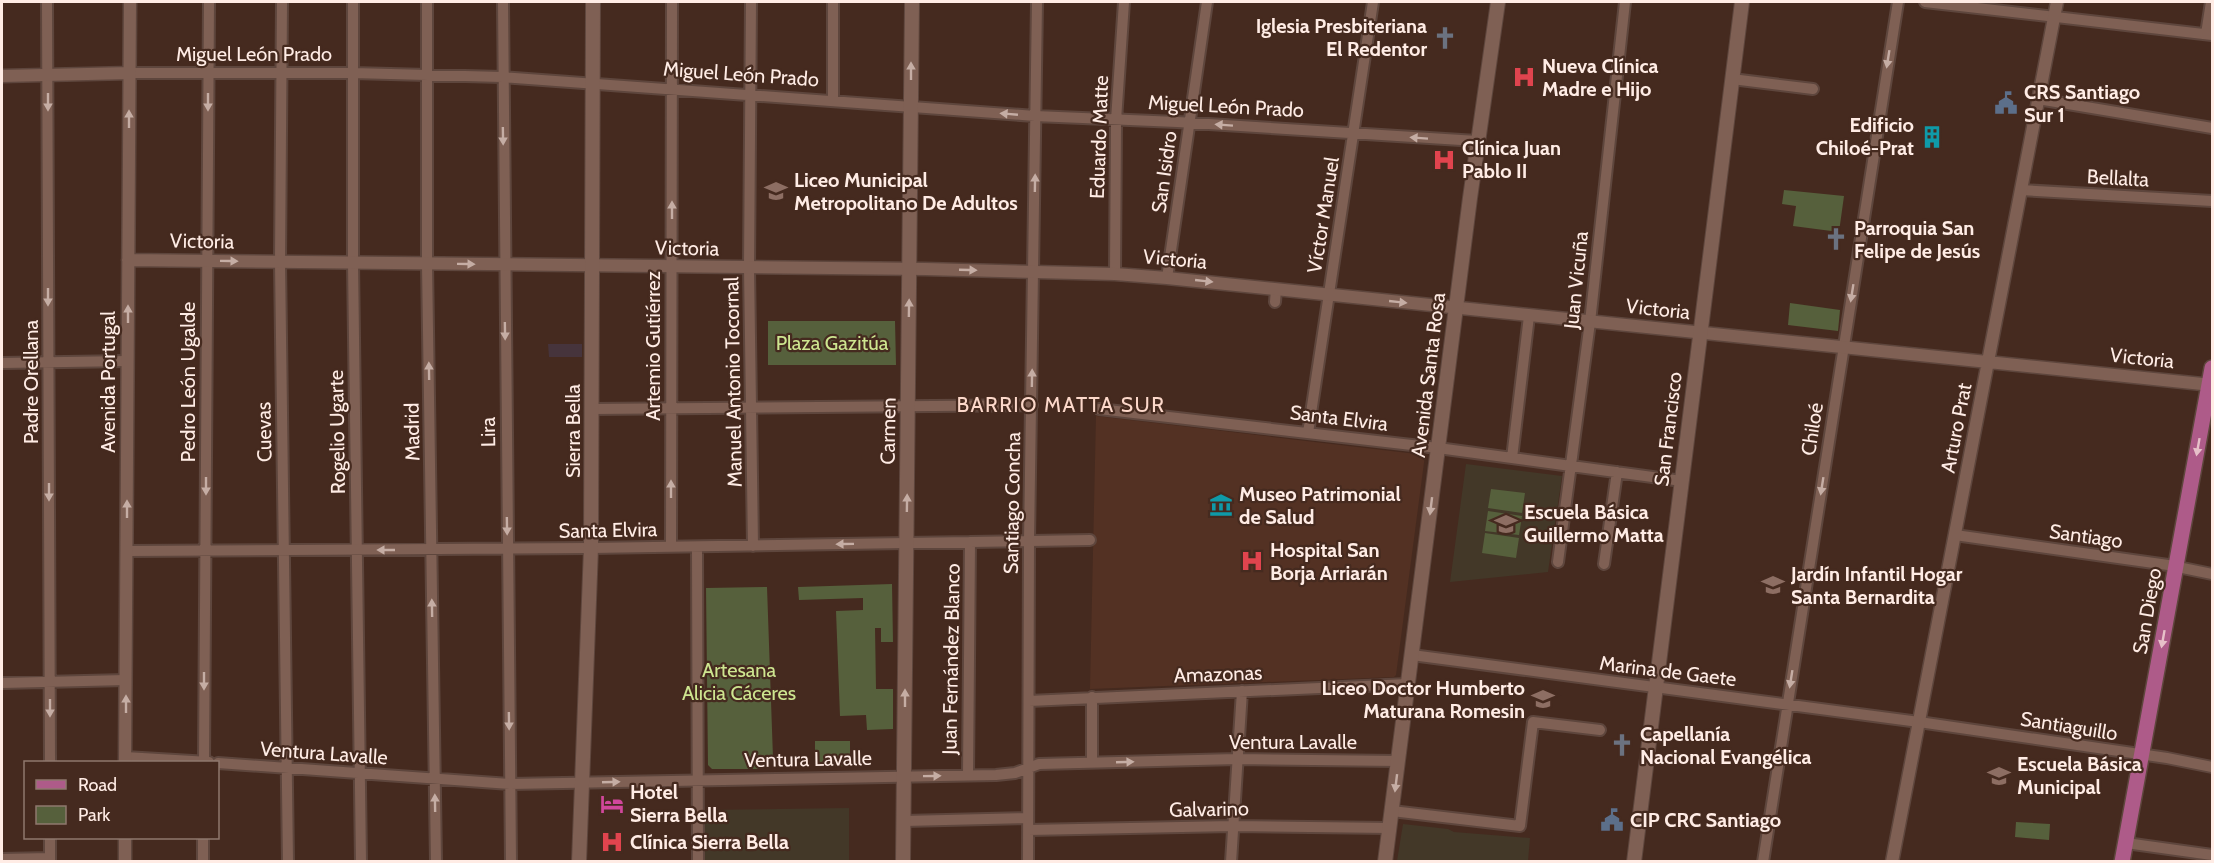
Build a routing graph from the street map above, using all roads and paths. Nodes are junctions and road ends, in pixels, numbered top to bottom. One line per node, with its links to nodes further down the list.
1 (47, 2): 30 (street, Padre Orellana)
2 (130, 2): 26 (street, Avenida Portugal)
3 (209, 2): 27 (street, Pedro León Ugalde)
4 (282, 2): 28 (street, Cuevas)
5 (353, 2): 29 (street, Rogelio Ugarte)
6 (427, 2): 31 (street, Madrid)
7 (503, 2): 33 (street, Lira)
8 (593, 2): 35 (main road, Sierra Bella)
9 (672, 2): 36 (street, Artemio Gutiérrez)
10 (751, 2): 38 (street, Manuel Antonio Tocornal)
11 (833, 2): 40 (street)
12 (912, 2): 41 (main road, Carmen, one-way to 12)
13 (1037, 2): 42 (street, Santiago Concha)
14 (1124, 2): 43 (street, Eduardo Matte)
15 (1207, 2): 44 (street, San Isidro)
16 (1373, 2): 46 (street, Víctor Manuel)
17 (1498, 2): 47 (main road, Avenida Santa Rosa)
18 (1625, 2): 68 (street, Juan Vicuña)
19 (1742, 2): 34 (main road, San Francisco)
20 (1898, 2): 70 (street, Chiloé, one-way to 70)
21 (1924, 2): 24 (street)
22 (2057, 2): 24 (street, Arturo Prat)
23 (2211, 2): 25 (street)
24 (2054, 16): 25 (street); 39 (street, Arturo Prat)
25 (2209, 35)
26 (130, 73): 27 (street, Miguel León Prado); 30 (street, Miguel León Prado); 50 (street, Avenida Portugal, one-way to 26)
27 (208, 73): 28 (street, Miguel León Prado); 51 (street, Pedro León Ugalde, one-way to 51)
28 (282, 73): 29 (street, Miguel León Prado); 52 (street, Cuevas)
29 (353, 73): 31 (street, Miguel León Prado); 53 (street, Rogelio Ugarte)
30 (48, 75): 32 (street, Miguel León Prado); 74 (street, Padre Orellana, one-way to 74)
31 (426, 75): 33 (street, Miguel León Prado); 54 (street, Madrid)
32 (2, 76)
33 (502, 77): 35 (street, Miguel León Prado); 55 (street, Lira, one-way to 55)
34 (1732, 78): 37 (street); 69 (main road, San Francisco)
35 (592, 84): 36 (street, Miguel León Prado); 56 (main road, Sierra Bella)
36 (672, 89): 38 (street, Miguel León Prado); 57 (street, Artemio Gutiérrez, one-way to 36)
37 (1813, 89)
38 (750, 94): 40 (street, Miguel León Prado); 58 (street, Manuel Antonio Tocornal)
39 (2038, 99): 45 (street); 48 (street, Arturo Prat)
40 (833, 100): 41 (street, Miguel León Prado)
41 (911, 106): 42 (street, Miguel León Prado, one-way to 41); 59 (main road, Carmen)
42 (1035, 116): 43 (street, Miguel León Prado); 60 (street, Santiago Concha, one-way to 42)
43 (1116, 120): 44 (street, Miguel León Prado); 61 (street, Eduardo Matte)
44 (1190, 123): 46 (street, Miguel León Prado, one-way to 44); 62 (street, San Isidro)
45 (2212, 128)
46 (1353, 133): 47 (street, Miguel León Prado, one-way to 46); 64 (street, Víctor Manuel)
47 (1477, 141): 66 (main road, Avenida Santa Rosa)
48 (2021, 190): 49 (street, Bellalta); 72 (street, Arturo Prat)
49 (2212, 201)
50 (128, 260): 51 (street, Victoria); 71 (street, Avenida Portugal, one-way to 50)
51 (207, 261): 52 (street, Victoria, one-way to 52); 103 (street, Pedro León Ugalde, one-way to 103)
52 (280, 262): 53 (street, Victoria); 100 (street, Cuevas)
53 (353, 263): 54 (street, Victoria); 101 (street, Rogelio Ugarte)
54 (427, 264): 55 (street, Victoria, one-way to 55); 98 (street, Madrid, one-way to 54)
55 (504, 265): 56 (street, Victoria); 99 (street, Lira, one-way to 99)
56 (594, 266): 57 (street, Victoria); 81 (main road, Sierra Bella)
57 (672, 267): 58 (street, Victoria); 79 (street, Artemio Gutiérrez)
58 (749, 268): 59 (street, Victoria); 80 (street, Manuel Antonio Tocornal)
59 (909, 269): 60 (street, Victoria, one-way to 60); 78 (main road, Carmen, one-way to 59)
60 (1034, 272): 61 (street, Victoria); 77 (street, Santiago Concha, one-way to 60)
61 (1115, 274): 62 (street, Victoria)
62 (1167, 278): 63 (street, Victoria, one-way to 63)
63 (1276, 289): 64 (street, Victoria); 65 (street)
64 (1329, 295): 66 (street, Victoria, one-way to 66); 83 (street, Víctor Manuel)
65 (1275, 302)
66 (1456, 308): 67 (street, Victoria); 84 (main road, Avenida Santa Rosa)
67 (1529, 316): 68 (street, Victoria); 85 (street)
68 (1590, 322): 69 (street, Victoria); 86 (street, Juan Vicuña)
69 (1700, 333): 70 (street, Victoria); 88 (main road, San Francisco)
70 (1843, 348): 72 (street, Victoria); 117 (street, Chiloé, one-way to 117)
71 (128, 362): 74 (street); 102 (street, Avenida Portugal, one-way to 71)
72 (1988, 362): 76 (street, Victoria); 89 (street, Arturo Prat)
73 (2, 363): 74 (street)
74 (49, 363): 110 (street, Padre Orellana, one-way to 110)
75 (2212, 369): 76 (main road, San Diego)
76 (2211, 385): 106 (main road, San Diego, one-way to 106)
77 (1032, 405): 78 (street); 92 (street, Santiago Concha)
78 (908, 406): 80 (street); 93 (main road, Carmen, one-way to 78)
79 (671, 408): 80 (street); 81 (street); 95 (street, Artemio Gutiérrez, one-way to 79)
80 (751, 408): 94 (street, Manuel Antonio Tocornal)
81 (592, 409): 97 (main road, Sierra Bella)
82 (1099, 409): 83 (street, Santa Elvira)
83 (1308, 433): 84 (street, Santa Elvira)
84 (1438, 448): 85 (street, Santa Elvira); 108 (main road, Avenida Santa Rosa, one-way to 108)
85 (1512, 458): 86 (street, Santa Elvira)
86 (1571, 466): 87 (street, Santa Elvira); 104 (street, Juan Vicuña)
87 (1617, 472): 88 (street, Santa Elvira); 105 (street)
88 (1682, 481): 113 (main road, San Francisco)
89 (1955, 535): 106 (street, Santiago); 118 (street, Arturo Prat)
90 (1090, 540): 92 (street, Santa Elvira)
91 (970, 542): 92 (street, Santa Elvira); 93 (street, Santa Elvira); 133 (street, Juan Fernández Blanco)
92 (1029, 542): 116 (street, Santiago Concha)
93 (906, 543): 94 (street, Santa Elvira, one-way to 94); 134 (main road, Carmen, one-way to 93)
94 (753, 546): 96 (street, Santa Elvira)
95 (671, 547): 96 (street, Santa Elvira); 97 (street, Santa Elvira)
96 (697, 547): 136 (street)
97 (591, 548): 99 (street, Santa Elvira); 137 (main road, Sierra Bella)
98 (431, 549): 99 (street, Santa Elvira); 101 (street, Santa Elvira, one-way to 101); 135 (street, Madrid, one-way to 98)
99 (508, 549): 138 (street, Lira, one-way to 138)
100 (283, 550): 101 (street, Santa Elvira); 103 (street, Santa Elvira); 131 (street, Cuevas)
101 (356, 550): 132 (street, Rogelio Ugarte)
102 (127, 551): 103 (street, Santa Elvira); 109 (street, Avenida Portugal)
103 (205, 551): 125 (street, Pedro León Ugalde, one-way to 125)
104 (1558, 562)
105 (1604, 564)
106 (2176, 567): 107 (street, Santiago); 120 (main road, San Diego, one-way to 120)
107 (2212, 574)
108 (1412, 656): 112 (main road, Avenida Santa Rosa); 113 (street, Marina de Gaete)
109 (126, 680): 110 (street); 122 (street, Avenida Portugal, one-way to 109)
110 (50, 681): 111 (street); 123 (street, Padre Orellana, one-way to 123)
111 (2, 683)
112 (1408, 684): 114 (street, Amazonas); 126 (main road, Avenida Santa Rosa)
113 (1655, 688): 117 (street, Marina de Gaete); 164 (main road, San Francisco)
114 (1242, 691): 115 (street, Amazonas); 121 (street)
115 (1092, 697): 116 (street, Amazonas); 128 (street)
116 (1029, 700): 130 (street, Santiago Concha)
117 (1787, 705): 118 (street, Marina de Gaete); 165 (street, Chiloé)
118 (1919, 722): 120 (street, Santiaguillo); 166 (street, Arturo Prat)
119 (1600, 730): 139 (street)
120 (2142, 755): 129 (street, Santiaguillo); 148 (main road, San Diego)
121 (1237, 759): 126 (street, Ventura Lavalle); 128 (street, Ventura Lavalle, one-way to 121); 142 (street)
122 (125, 760): 124 (street)
123 (50, 761)
124 (164, 761)
125 (204, 761)
126 (1398, 761): 139 (main road, Avenida Santa Rosa, one-way to 139)
127 (219, 763): 131 (street, Ventura Lavalle)
128 (1092, 763): 130 (street, Ventura Lavalle)
129 (2212, 767)
130 (1029, 768): 133 (street, Ventura Lavalle); 140 (street, Santiago Concha)
131 (287, 769): 132 (street, Ventura Lavalle); 154 (street, Cuevas)
132 (360, 774): 135 (street, Ventura Lavalle); 155 (street, Rogelio Ugarte)
133 (968, 776): 134 (street, Ventura Lavalle, one-way to 133)
134 (904, 777): 136 (street, Ventura Lavalle); 141 (main road, Carmen)
135 (434, 779): 138 (street, Ventura Lavalle); 156 (street, Madrid, one-way to 135)
136 (698, 779): 137 (street, Ventura Lavalle, one-way to 136); 159 (street)
137 (581, 783): 138 (street, Ventura Lavalle); 158 (main road, Sierra Bella)
138 (510, 784): 157 (street, Lira)
139 (1392, 811): 143 (main road, Avenida Santa Rosa)
140 (1028, 818): 141 (street); 144 (street, Santiago Concha)
141 (904, 821): 160 (main road, Carmen)
142 (1233, 826): 143 (street, Galvarino); 144 (street, Galvarino); 162 (street)
143 (1390, 828): 163 (main road, Avenida Santa Rosa)
144 (1028, 830): 161 (street, Santiago Concha)
145 (50, 839): 151 (street)
146 (125, 839): 152 (street)
147 (203, 839): 153 (street)
148 (2126, 843): 149 (street); 167 (main road, San Diego)
149 (2212, 855)
150 (2, 859): 151 (street)
151 (50, 860)
152 (125, 861)
153 (203, 861)
154 (288, 861)
155 (362, 861)
156 (436, 861)
157 (511, 861)
158 (579, 861)
159 (698, 861)
160 (903, 861)
161 (1028, 861)
162 (1230, 861)
163 (1385, 861)
164 (1634, 861)
165 (1762, 861)
166 (1892, 861)
167 (2122, 861)

